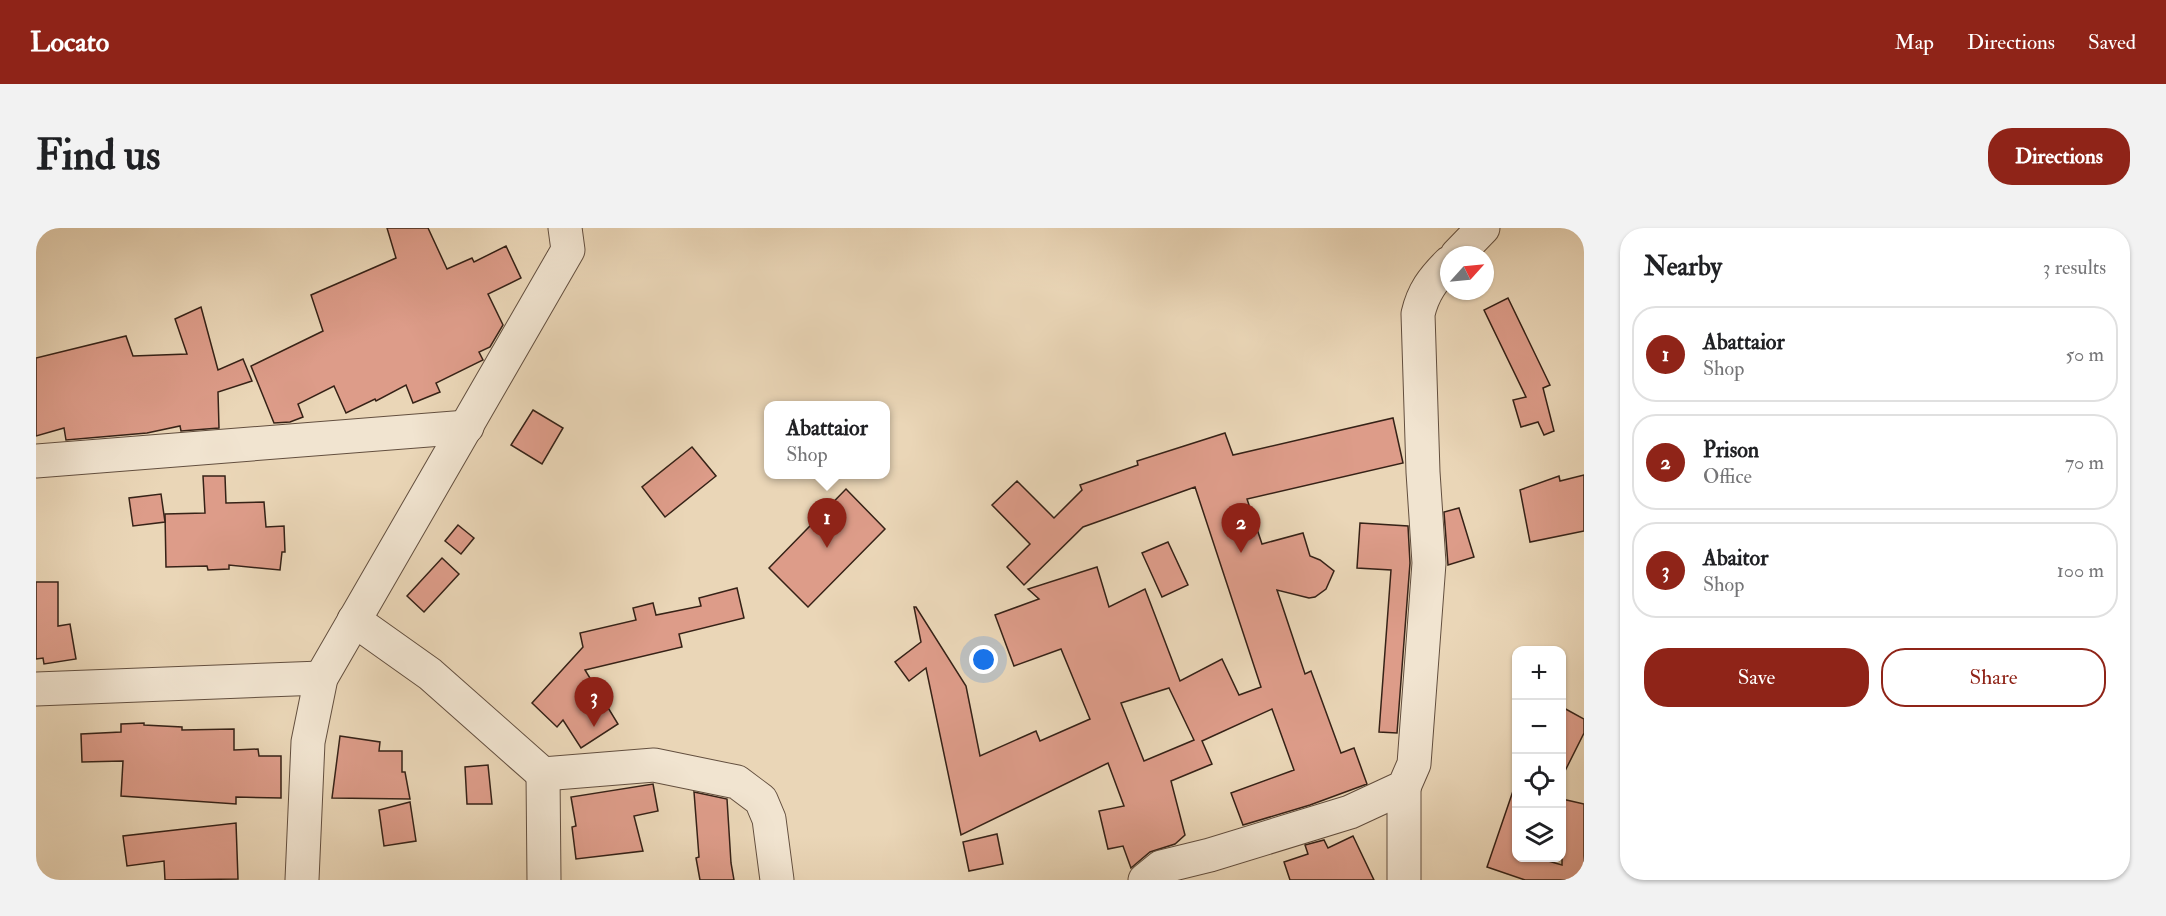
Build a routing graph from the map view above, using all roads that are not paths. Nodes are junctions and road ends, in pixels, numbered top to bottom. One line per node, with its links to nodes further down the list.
1 (565, 228): 5 (street)
2 (1483, 228): 3 (street)
3 (1466, 246)
4 (1440, 272): 11 (street)
5 (467, 428): 6 (street); 7 (street)
6 (36, 461)
7 (354, 620): 8 (street); 10 (street)
8 (321, 678): 9 (street); 12 (street)
9 (36, 689)
10 (543, 774): 13 (street); 14 (street)
11 (1404, 787): 15 (street); 16 (street)
12 (302, 880)
13 (544, 880)
14 (777, 880)
15 (1145, 880)
16 (1404, 880)

